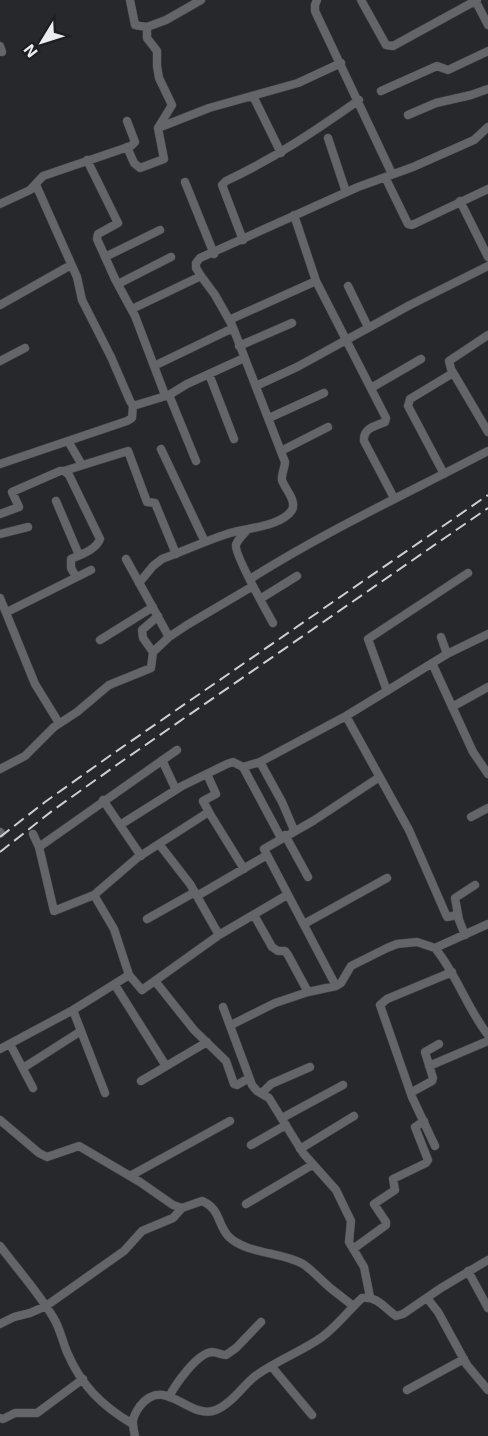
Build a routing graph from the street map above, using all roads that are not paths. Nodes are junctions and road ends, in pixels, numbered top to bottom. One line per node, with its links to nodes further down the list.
1 (130, 0): 7 (street)
2 (201, 0): 7 (street)
3 (317, 0): 9 (street)
4 (361, 0): 5 (street)
5 (476, 0): 6 (street)
6 (488, 25)
7 (147, 27): 17 (street)
8 (488, 51): 11 (street)
9 (341, 63): 12 (street); 13 (street)
10 (488, 89): 14 (street)
11 (381, 91)
12 (253, 96): 17 (street); 20 (street)
13 (359, 100): 20 (street); 22 (street)
14 (408, 115)
15 (128, 121): 19 (street)
16 (488, 127): 22 (street)
17 (158, 128): 19 (street)
18 (328, 138): 26 (street)
19 (127, 147): 21 (street)
20 (281, 153): 31 (street)
21 (87, 160): 24 (street); 33 (street)
22 (389, 175): 26 (street); 27 (street)
23 (184, 182): 32 (street)
24 (36, 184): 28 (street); 36 (street)
25 (488, 189): 27 (street)
26 (346, 192): 29 (street)
27 (460, 201): 35 (street)
28 (0, 204)
29 (294, 215): 31 (street); 39 (street)
30 (160, 230): 33 (street)
31 (243, 240): 32 (street)
32 (214, 254): 38 (street)
33 (105, 257): 40 (street)
34 (171, 257): 40 (street)
35 (488, 257)
36 (71, 265): 42 (street); 62 (street)
37 (488, 266): 46 (street)
38 (201, 276): 43 (street); 44 (street)
39 (316, 281): 44 (street); 49 (street)
40 (118, 284): 43 (street)
41 (348, 286): 46 (street)
42 (0, 305)
43 (132, 309): 55 (street)
44 (229, 320): 47 (street)
45 (292, 323): 50 (street)
46 (368, 327): 49 (street)
47 (233, 328): 50 (street); 55 (street)
48 (488, 335): 56 (street)
49 (345, 339): 58 (street); 59 (street)
50 (239, 346): 52 (street)
51 (25, 348): 54 (street)
52 (244, 358): 57 (street); 58 (street)
53 (421, 359): 59 (street)
54 (0, 361)
55 (154, 366): 61 (street)
56 (453, 373): 65 (street); 75 (street)
57 (209, 374): 61 (street); 66 (street)
58 (256, 386): 63 (street)
59 (371, 388): 76 (street)
60 (324, 393): 63 (street)
61 (167, 395): 62 (street); 71 (street)
62 (133, 405): 67 (street)
63 (268, 418): 70 (street)
64 (328, 427): 70 (street)
65 (488, 432)
66 (234, 439)
67 (68, 441): 72 (street); 73 (street)
68 (161, 449): 82 (street)
69 (488, 451): 75 (street)
70 (281, 452): 80 (street)
71 (196, 461)
72 (0, 464)
73 (82, 465): 74 (street); 83 (street)
74 (64, 471): 78 (street); 84 (street)
75 (444, 474): 76 (street)
76 (393, 498): 91 (street)
77 (56, 501): 84 (street)
78 (0, 514)
79 (28, 527): 81 (street)
80 (247, 530): 82 (street); 91 (street)
81 (0, 534)
82 (205, 542): 83 (street)
83 (176, 554): 90 (street)
84 (79, 555): 89 (street)
85 (126, 558): 90 (street)
86 (91, 570): 89 (street)
87 (468, 573): 106 (street)
88 (297, 576): 93 (street)
89 (76, 577): 95 (street)
90 (139, 583): 94 (street)
91 (251, 583): 93 (street); 99 (street)
92 (0, 598): 95 (street)
93 (260, 599): 97 (street)
94 (153, 607): 96 (street); 101 (street)
95 (7, 612): 109 (street)
96 (158, 616): 99 (street); 102 (street)
97 (273, 623)
98 (488, 634): 103 (street)
99 (169, 637): 102 (street)
100 (441, 637): 103 (street)
101 (100, 640)
102 (153, 652): 109 (street)
103 (447, 654): 104 (street)
104 (432, 663): 106 (street); 107 (street)
105 (488, 687): 107 (street)
106 (387, 691): 108 (street)
107 (452, 707): 116 (street)
108 (346, 716): 112 (street); 117 (street)
109 (59, 723): 114 (street)
110 (177, 750): 111 (street)
111 (162, 760): 118 (street); 119 (street)
112 (260, 762): 113 (street); 124 (street)
113 (243, 767): 115 (street); 126 (street)
114 (0, 769)
115 (207, 774): 118 (street); 121 (street)
116 (488, 774)
117 (378, 778): 124 (street); 139 (street)
118 (176, 790): 123 (street)
119 (104, 800): 123 (street); 128 (street)
120 (488, 808): 122 (street)
121 (210, 814): 127 (street); 131 (street)
122 (471, 817)
123 (120, 825): 130 (street)
124 (294, 830): 126 (street)
125 (33, 834): 128 (street)
126 (283, 837): 129 (street); 132 (street)
127 (159, 844): 130 (street); 135 (street)
128 (39, 847): 136 (street)
129 (267, 855): 131 (street); 137 (street)
130 (141, 856): 136 (street)
131 (244, 869): 135 (street)
132 (308, 877)
133 (387, 878): 141 (street)
134 (475, 885): 139 (street)
135 (196, 894): 140 (street); 143 (street)
136 (94, 895): 147 (street)
137 (287, 895): 138 (street); 141 (street)
138 (254, 915): 143 (street); 151 (street)
139 (457, 915): 144 (street)
140 (147, 919)
141 (304, 924): 150 (street)
142 (488, 924): 144 (street)
143 (219, 935): 148 (street)
144 (465, 935): 145 (street)
145 (435, 948): 146 (street); 150 (street)
146 (452, 972): 156 (street); 170 (street)
147 (129, 975): 148 (street); 149 (street)
148 (155, 981): 158 (street)
149 (115, 985): 153 (street); 162 (street)
150 (336, 986): 151 (street)
151 (308, 992): 154 (street)
152 (223, 1007): 154 (street)
153 (73, 1010): 155 (street); 159 (street)
154 (231, 1024): 166 (street)
155 (81, 1031): 165 (street); 172 (street)
156 (488, 1035)
157 (488, 1041): 164 (street)
158 (207, 1042): 162 (street); 166 (street)
159 (10, 1044): 161 (street); 165 (street)
160 (439, 1044): 164 (street)
161 (0, 1049)
162 (166, 1066): 167 (street)
163 (310, 1066): 171 (street)
164 (429, 1066): 170 (street)
165 (23, 1068): 169 (street)
166 (249, 1078): 171 (street)
167 (141, 1081)
168 (342, 1085): 176 (street)
169 (33, 1088)
170 (412, 1092): 175 (street)
171 (262, 1093): 176 (street)
172 (105, 1094)
173 (354, 1116): 180 (street)
174 (230, 1121): 182 (street)
175 (424, 1121): 179 (street); 186 (street)
176 (284, 1122): 178 (street); 180 (street)
177 (1, 1123): 182 (street)
178 (251, 1145)
179 (435, 1146)
180 (300, 1149): 181 (street)
181 (312, 1165): 183 (street); 186 (street)
182 (130, 1176): 184 (street)
183 (246, 1204)
184 (182, 1208): 193 (street); 194 (street)
185 (1, 1249): 193 (street)
186 (353, 1249): 190 (street)
187 (488, 1260): 188 (street)
188 (468, 1271): 189 (street); 191 (street)
189 (481, 1296): 192 (street); 195 (street)
190 (370, 1297): 191 (street); 194 (street)
191 (427, 1298): 198 (street)
192 (472, 1301)
193 (46, 1305): 197 (street); 200 (street)
194 (353, 1306): 199 (street)
195 (488, 1308)
196 (261, 1323): 203 (street)
197 (0, 1324)
198 (464, 1359): 201 (street); 202 (street)
199 (272, 1367): 203 (street); 204 (street)
200 (83, 1379): 205 (street); 206 (street)
201 (407, 1390)
202 (488, 1390)
203 (169, 1397): 206 (street)
204 (312, 1415)
205 (0, 1418)
206 (131, 1423): 207 (street)
207 (135, 1436)

